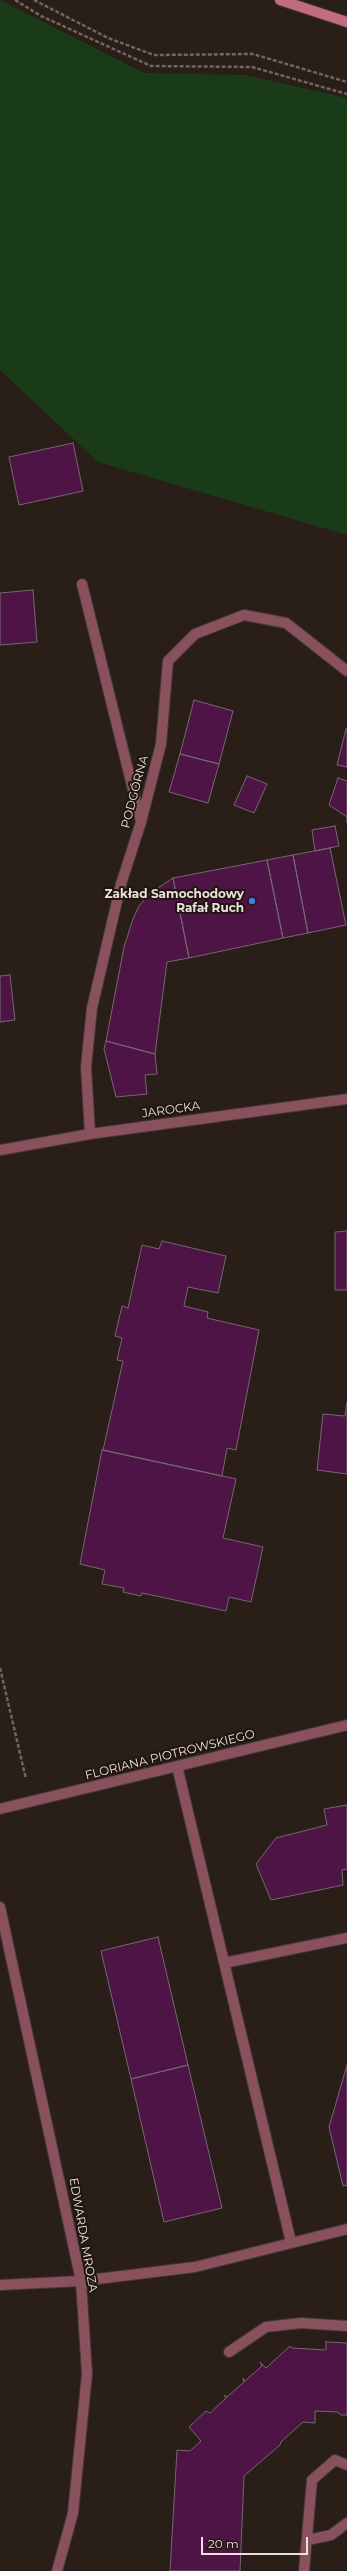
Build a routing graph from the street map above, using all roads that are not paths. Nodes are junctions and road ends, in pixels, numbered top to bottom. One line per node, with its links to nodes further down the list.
1 (280, 0): 2 (main road)
2 (347, 22)
3 (82, 584): 5 (street)
4 (347, 671): 5 (street, PODGÓRNA)
5 (141, 822): 7 (street, PODGÓRNA)
6 (347, 1099): 7 (street, JAROCKA)
7 (90, 1134): 8 (street, JAROCKA)
8 (0, 1150)
9 (347, 1725): 10 (street, FLORIANA PIOTROWSKIEGO)
10 (177, 1766): 11 (street, FLORIANA PIOTROWSKIEGO); 14 (street)
11 (0, 1809)
12 (0, 1907): 17 (street, EDWARDA MROZA)
13 (347, 1938): 14 (street)
14 (224, 1963): 16 (street)
15 (347, 2230): 16 (street)
16 (291, 2242): 17 (street)
17 (81, 2281): 18 (street); 24 (street, EDWARDA MROZA)
18 (0, 2285)
19 (347, 2326): 20 (street)
20 (229, 2352)
21 (347, 2465): 23 (street)
22 (347, 2522): 23 (street)
23 (308, 2540): 25 (street)
24 (57, 2571)
25 (304, 2571)

